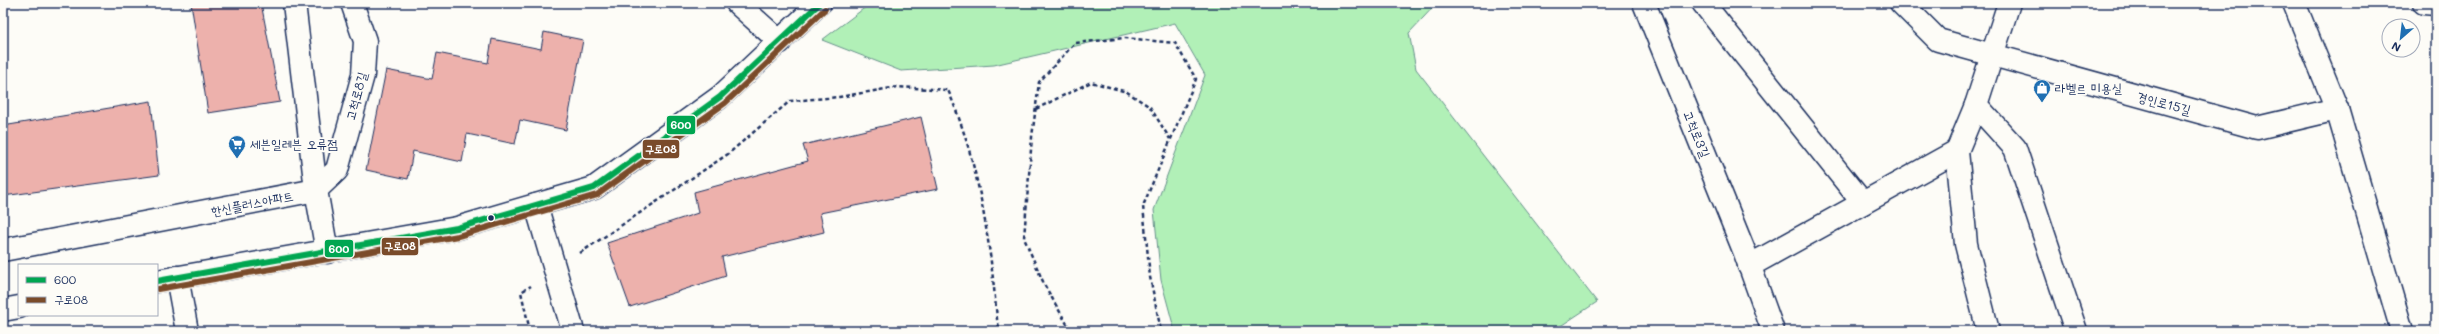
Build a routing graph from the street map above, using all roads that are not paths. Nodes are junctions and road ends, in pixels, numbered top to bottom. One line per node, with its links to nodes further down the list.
1 (294, 3): 17 (street)
2 (352, 3): 17 (street, 고척로8길)
3 (737, 3): 12 (street)
4 (820, 3): 12 (street)
5 (1644, 3): 22 (street, 고척로3길)
6 (1703, 3): 18 (street)
7 (1901, 3): 13 (street, 경인로15길)
8 (2009, 3): 13 (street)
9 (2297, 3): 15 (street)
10 (2424, 3): 11 (street)
11 (2436, 4)
12 (780, 42): 19 (street)
13 (1992, 56): 14 (street); 15 (street, 경인로15길)
14 (1976, 105): 16 (street); 30 (street)
15 (2337, 109): 31 (street)
16 (1957, 151): 18 (street); 29 (street)
17 (316, 190): 20 (street, 한신플러스아파트); 21 (street)
18 (1863, 203): 22 (street)
19 (536, 205): 21 (street); 27 (street)
20 (3, 250)
21 (327, 252): 23 (street)
22 (1749, 266): 28 (street, 고척로3길)
23 (167, 279): 26 (street)
24 (18, 307): 25 (street)
25 (3, 310)
26 (187, 331)
27 (573, 331)
28 (1773, 331)
29 (1988, 331)
30 (2076, 331)
31 (2402, 331)

